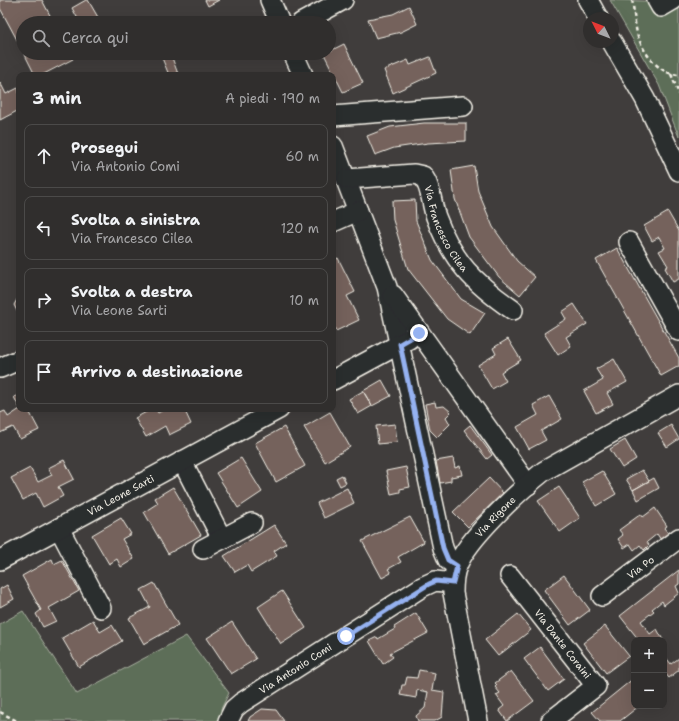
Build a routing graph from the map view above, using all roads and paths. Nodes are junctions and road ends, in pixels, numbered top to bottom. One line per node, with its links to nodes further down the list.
1 (270, 0): 8 (street)
2 (343, 0): 9 (street)
3 (588, 0): 7 (street)
4 (632, 0): 13 (path)
5 (657, 0): 6 (street)
6 (673, 0)
7 (595, 12)
8 (277, 16)
9 (314, 16)
10 (615, 48): 19 (street)
11 (296, 60): 12 (street)
12 (301, 72)
13 (670, 74): 14 (path); 15 (path)
14 (679, 75)
15 (679, 94)
16 (463, 106): 17 (street)
17 (336, 116)
18 (336, 153): 20 (street)
19 (679, 172)
20 (347, 179): 21 (street); 25 (street, Via Francesco Cilea)
21 (358, 211): 22 (street); 24 (street)
22 (336, 221)
23 (629, 242): 26 (street)
24 (387, 287): 27 (street); 28 (street)
25 (513, 310)
26 (679, 331)
27 (419, 333): 28 (street); 35 (street)
28 (400, 344): 31 (street); 42 (street)
29 (16, 361): 30 (street)
30 (0, 368)
31 (336, 378)
32 (679, 395): 35 (street, Via Rigone)
33 (274, 412): 34 (street, Via Leone Sarti)
34 (182, 462): 37 (street, Via Leone Sarti); 39 (street)
35 (528, 485): 42 (street, Via Rigone)
36 (252, 523): 39 (street)
37 (59, 528): 41 (street, Via Leone Sarti); 45 (street)
38 (679, 538): 44 (street, Via Po)
39 (222, 539): 40 (street)
40 (203, 549)
41 (0, 560)
42 (455, 575): 48 (street, Via Antonio Comi); 49 (street)
43 (510, 576): 50 (street, Via Dante Coraini)
44 (602, 596)
45 (101, 608)
46 (0, 712): 47 (path)
47 (17, 721)
48 (228, 721)
49 (478, 721)
50 (551, 721)

